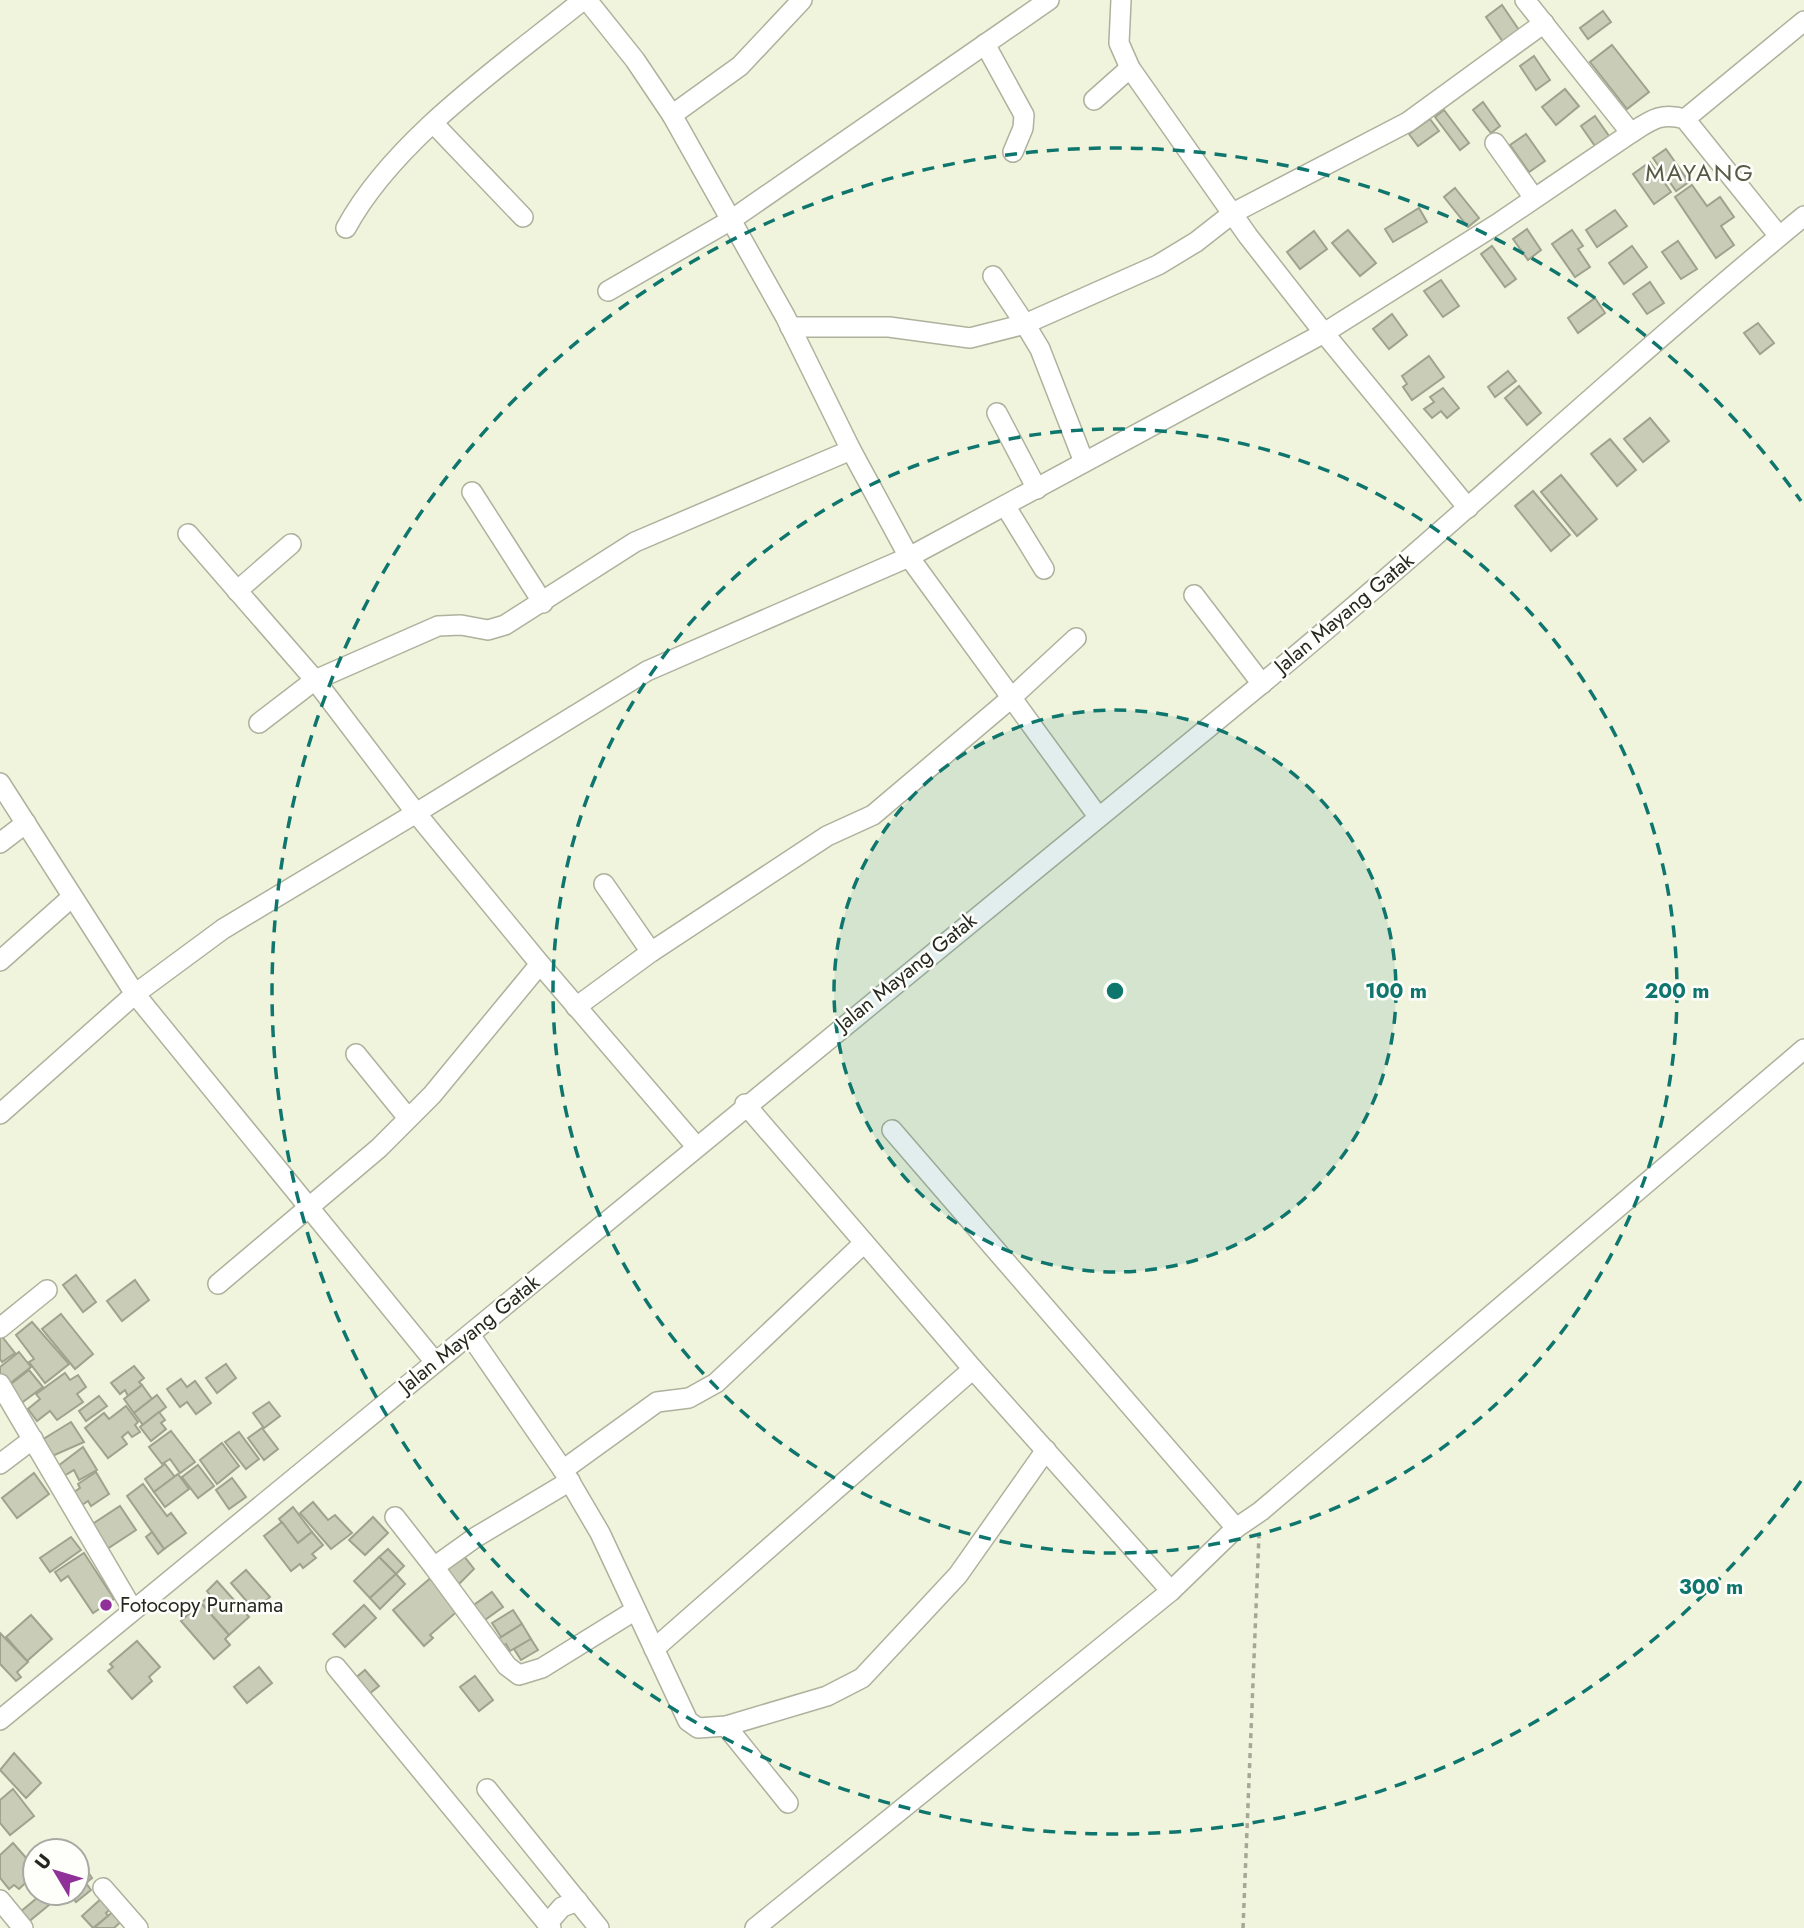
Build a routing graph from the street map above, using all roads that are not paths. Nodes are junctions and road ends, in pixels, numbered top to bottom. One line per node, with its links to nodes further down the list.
1 (585, 0): 11 (street); 13 (street)
2 (802, 0): 11 (street)
3 (1049, 0): 8 (street)
4 (1121, 0): 9 (street)
5 (1525, 0): 7 (street)
6 (1804, 21): 12 (street)
7 (1544, 23): 14 (street); 18 (street)
8 (985, 44): 16 (street); 21 (street)
9 (1130, 68): 10 (street); 18 (street)
10 (1094, 100)
11 (672, 115): 21 (street)
12 (1685, 119): 14 (street); 23 (street)
13 (434, 124): 20 (street); 22 (street)
14 (1631, 133): 17 (street)
15 (1495, 143): 17 (street)
16 (1013, 152)
17 (1534, 198): 28 (street)
18 (1233, 213): 27 (street); 28 (street)
19 (1804, 216): 23 (street, Jalan Mayang Gatak)
20 (523, 217)
21 (731, 220): 25 (street); 26 (street)
22 (346, 228)
23 (1779, 236): 35 (street, Jalan Mayang Gatak)
24 (993, 276): 27 (street)
25 (608, 290)
26 (788, 322): 27 (street); 30 (street)
27 (1025, 324): 31 (street)
28 (1324, 332): 31 (street); 35 (street)
29 (997, 413): 32 (street)
30 (851, 450): 38 (street); 42 (street)
31 (1084, 462): 32 (street)
32 (1037, 489): 34 (street)
33 (472, 492): 42 (street)
34 (1006, 507): 38 (street); 39 (street)
35 (1468, 508): 45 (street, Jalan Mayang Gatak)
36 (188, 534): 40 (street)
37 (290, 544): 40 (street)
38 (909, 557): 46 (street); 49 (street)
39 (1044, 569)
40 (237, 591): 44 (street)
41 (1194, 595): 45 (street)
42 (543, 603): 44 (street)
43 (1076, 638): 46 (street)
44 (315, 680): 47 (street); 49 (street)
45 (1262, 684): 50 (street, Jalan Mayang Gatak)
46 (1010, 699): 50 (street); 55 (street)
47 (259, 723)
48 (0, 783): 51 (street)
49 (416, 813): 57 (street); 58 (street)
50 (1097, 816): 62 (street, Jalan Mayang Gatak)
51 (26, 823): 52 (street); 54 (street)
52 (0, 843)
53 (604, 884): 55 (street)
54 (72, 897): 56 (street); 58 (street)
55 (651, 952): 59 (street)
56 (0, 961)
57 (540, 964): 59 (street); 64 (street)
58 (135, 994): 63 (street); 67 (street)
59 (576, 1007): 66 (street)
60 (1804, 1049): 81 (street)
61 (356, 1054): 64 (street)
62 (746, 1104): 66 (street, Jalan Mayang Gatak); 68 (street)
63 (0, 1114)
64 (408, 1118): 67 (street)
65 (892, 1130): 81 (street)
66 (695, 1145): 72 (street, Jalan Mayang Gatak)
67 (309, 1207): 69 (street); 73 (street)
68 (863, 1243): 74 (street); 79 (street)
69 (218, 1284)
70 (47, 1290): 71 (street)
71 (0, 1328)
72 (470, 1335): 73 (street, Jalan Mayang Gatak); 79 (street)
73 (435, 1362): 84 (street, Jalan Mayang Gatak)
74 (973, 1369): 77 (street); 86 (street)
75 (0, 1384): 76 (street)
76 (33, 1439): 78 (street); 84 (street)
77 (1046, 1450): 83 (street); 89 (street)
78 (0, 1464)
79 (566, 1476): 82 (street); 85 (street)
80 (394, 1517): 82 (street)
81 (1236, 1528): 83 (street)
82 (434, 1567): 85 (street)
83 (1171, 1591): 99 (street)
84 (133, 1610): 88 (street, Jalan Mayang Gatak)
85 (634, 1611): 86 (street)
86 (654, 1649): 89 (street)
87 (336, 1667): 95 (street)
88 (0, 1720)
89 (726, 1726): 91 (street)
90 (487, 1789): 94 (street)
91 (788, 1803)
92 (103, 1888): 97 (street)
93 (0, 1900): 96 (street)
94 (578, 1901): 95 (street); 98 (street)
95 (549, 1926)
96 (23, 1928)
97 (138, 1928)
98 (599, 1928)
99 (754, 1928)

